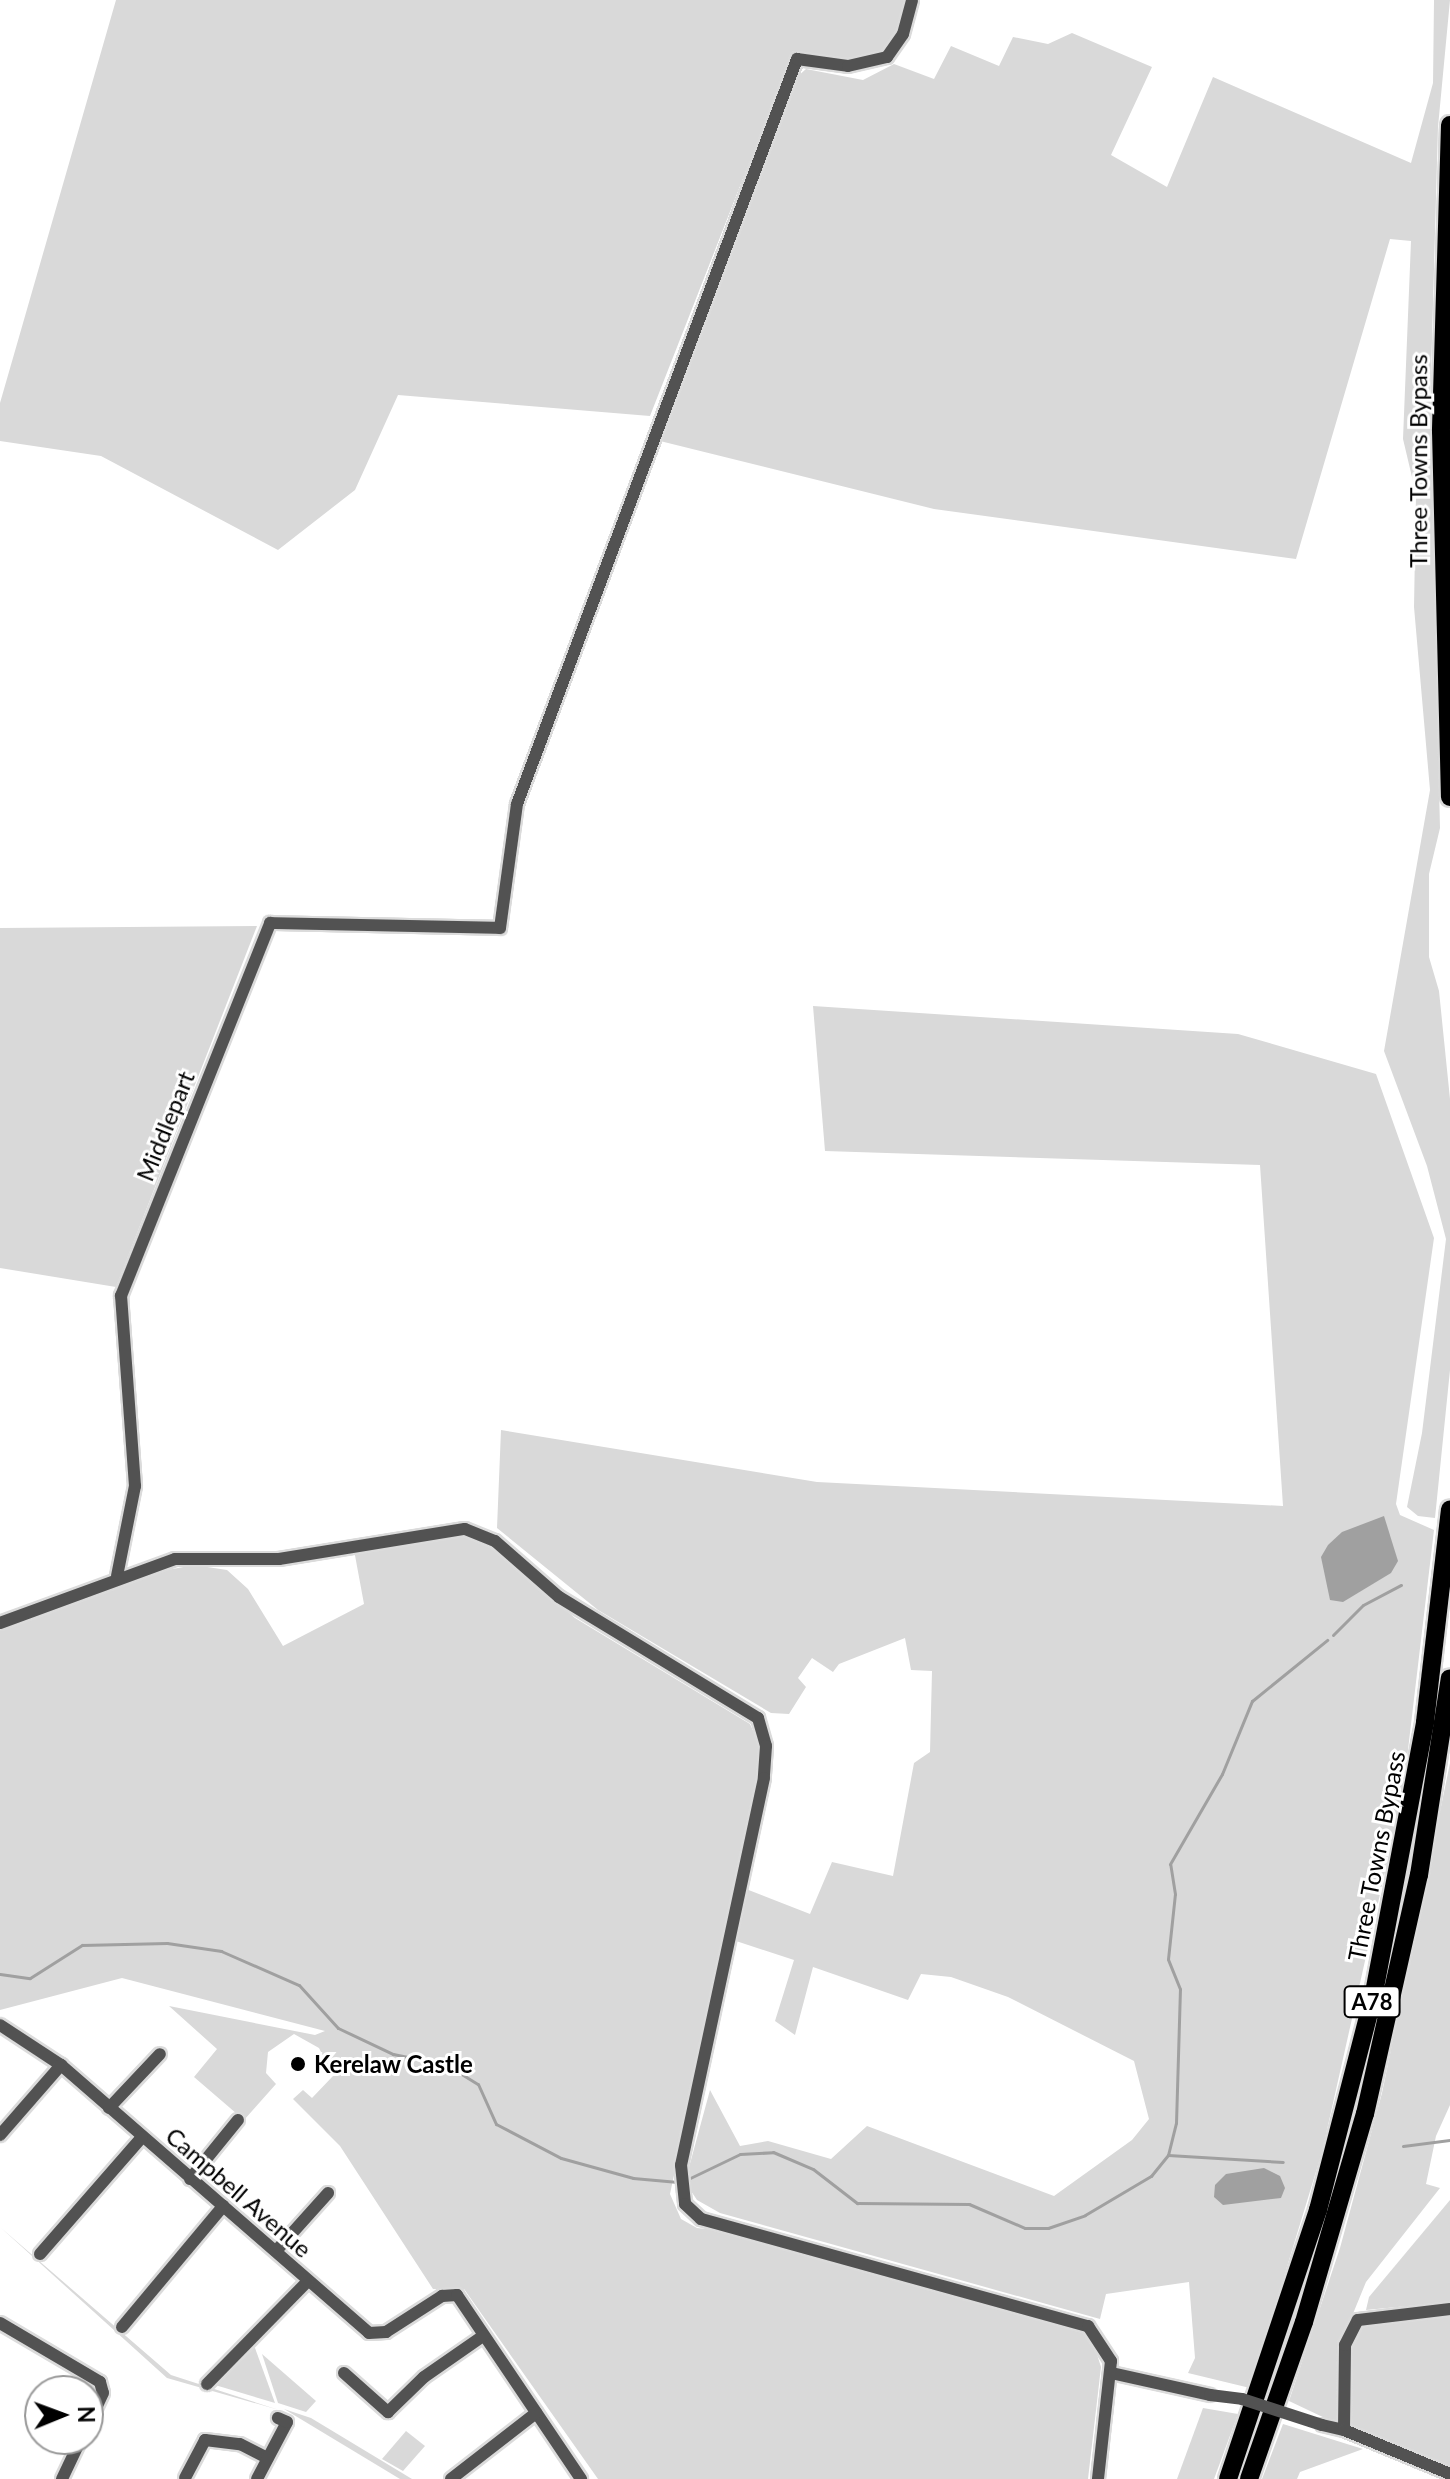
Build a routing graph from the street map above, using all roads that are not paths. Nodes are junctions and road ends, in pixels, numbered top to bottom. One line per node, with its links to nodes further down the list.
1 (912, 0): 5 (street, Middlepart)
2 (1450, 125): 3 (highway, Three Towns Bypass)
3 (1450, 797)
4 (1450, 1509): 41 (highway, Three Towns Bypass / A78)
5 (117, 1576): 6 (street); 26 (street)
6 (0, 1623)
7 (1450, 1678): 42 (highway, Three Towns Bypass / A78)
8 (0, 2025): 10 (street, Campbell Avenue)
9 (160, 2054): 11 (street)
10 (61, 2065): 11 (street, Campbell Avenue); 13 (street)
11 (109, 2108): 14 (street, Campbell Avenue)
12 (238, 2120): 15 (street)
13 (0, 2135)
14 (142, 2137): 15 (street, Campbell Avenue); 19 (street)
15 (190, 2179): 17 (street, Campbell Avenue)
16 (328, 2193): 18 (street)
17 (223, 2206): 18 (street, Campbell Avenue); 23 (street)
18 (276, 2251): 20 (street, Campbell Avenue)
19 (40, 2254)
20 (308, 2281): 24 (street, Campbell Avenue); 28 (street)
21 (1450, 2309): 31 (street)
22 (0, 2323): 27 (street)
23 (122, 2327)
24 (483, 2336): 25 (street); 29 (street)
25 (344, 2373)
26 (1111, 2373): 31 (street, bridge); 40 (street)
27 (88, 2375)
28 (207, 2384)
29 (536, 2413): 38 (street); 39 (street)
30 (278, 2418): 33 (street)
31 (1344, 2430): 34 (street)
32 (73, 2455): 36 (street)
33 (268, 2458): 35 (street); 37 (street)
34 (1450, 2474)
35 (185, 2478)
36 (62, 2479)
37 (257, 2479)
38 (451, 2479)
39 (581, 2479)
40 (1098, 2479)
41 (1228, 2479)
42 (1249, 2479)

